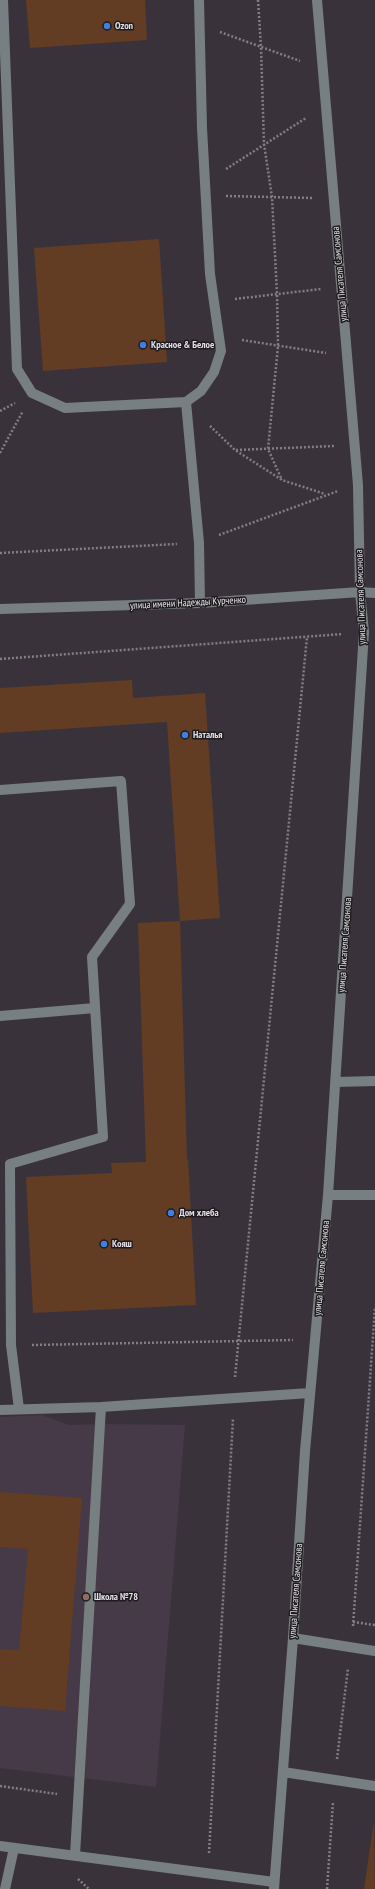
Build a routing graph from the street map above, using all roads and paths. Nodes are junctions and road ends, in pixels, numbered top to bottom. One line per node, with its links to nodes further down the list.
1 (3, 0): 20 (street)
2 (199, 0): 5 (street)
3 (258, 0): 6 (path)
4 (317, 0): 7 (street, улица Писателя Самсонова)
5 (201, 25): 6 (path); 10 (street)
6 (261, 47): 7 (path); 9 (path)
7 (323, 69): 8 (street, улица Писателя Самсонова)
8 (326, 105): 9 (path); 13 (street, улица Писателя Самсонова)
9 (264, 144): 10 (path); 12 (path)
10 (205, 182): 11 (street)
11 (206, 195): 12 (path); 16 (street)
12 (272, 197): 13 (path); 15 (path)
13 (334, 198): 14 (street, улица Писателя Самсонова)
14 (341, 286): 15 (path); 19 (street, улица Писателя Самсонова)
15 (277, 294): 16 (path); 18 (path)
16 (214, 302): 17 (street)
17 (219, 337): 18 (path); 21 (street)
18 (278, 346): 19 (path); 23 (path)
19 (347, 356): 22 (street, улица Писателя Самсонова)
20 (32, 393): 21 (street); 25 (path)
21 (186, 402): 24 (path); 30 (street)
22 (355, 445): 23 (path); 28 (street, улица Писателя Самсонова)
23 (268, 449): 24 (path); 26 (path)
24 (235, 450): 26 (path)
25 (0, 453)
26 (282, 480): 27 (path)
27 (325, 494)
28 (360, 592): 29 (street, улица имени Надежды Курченко); 30 (street, улица имени Надежды Курченко); 32 (street, улица Писателя Самсонова)
29 (375, 593)
30 (200, 604): 31 (street, улица имени Надежды Курченко)
31 (0, 609)
32 (364, 632): 33 (path); 39 (street, улица Писателя Самсонова)
33 (307, 637): 34 (path); 44 (path)
34 (0, 659)
35 (0, 790): 36 (street)
36 (95, 1008): 37 (street); 45 (street)
37 (0, 1016)
38 (375, 1081): 39 (street)
39 (336, 1082): 40 (street, улица Писателя Самсонова)
40 (328, 1195): 41 (street); 43 (street, улица Писателя Самсонова)
41 (375, 1195)
42 (375, 1307): 51 (path)
43 (315, 1339): 44 (path); 46 (street, улица Писателя Самсонова)
44 (237, 1341): 45 (path); 47 (path)
45 (11, 1345): 49 (street)
46 (310, 1393): 47 (street); 53 (street, улица Писателя Самсонова)
47 (234, 1398): 48 (street); 64 (path)
48 (100, 1408): 49 (street); 60 (street)
49 (19, 1409): 50 (street)
50 (0, 1410)
51 (353, 1622): 52 (path); 54 (path)
52 (375, 1625)
53 (293, 1638): 54 (street); 56 (street, улица Писателя Самсонова)
54 (351, 1647): 55 (street); 57 (path)
55 (375, 1651)
56 (283, 1772): 57 (street); 65 (street, улица Писателя Самсонова)
57 (335, 1779): 59 (street); 67 (path)
58 (0, 1786): 60 (path)
59 (375, 1786)
60 (78, 1798): 63 (street)
61 (0, 1846): 62 (street)
62 (14, 1848): 63 (street); 66 (street)
63 (75, 1855): 64 (street)
64 (208, 1873): 65 (street)
65 (274, 1886)
66 (6, 1889)
67 (327, 1889)

